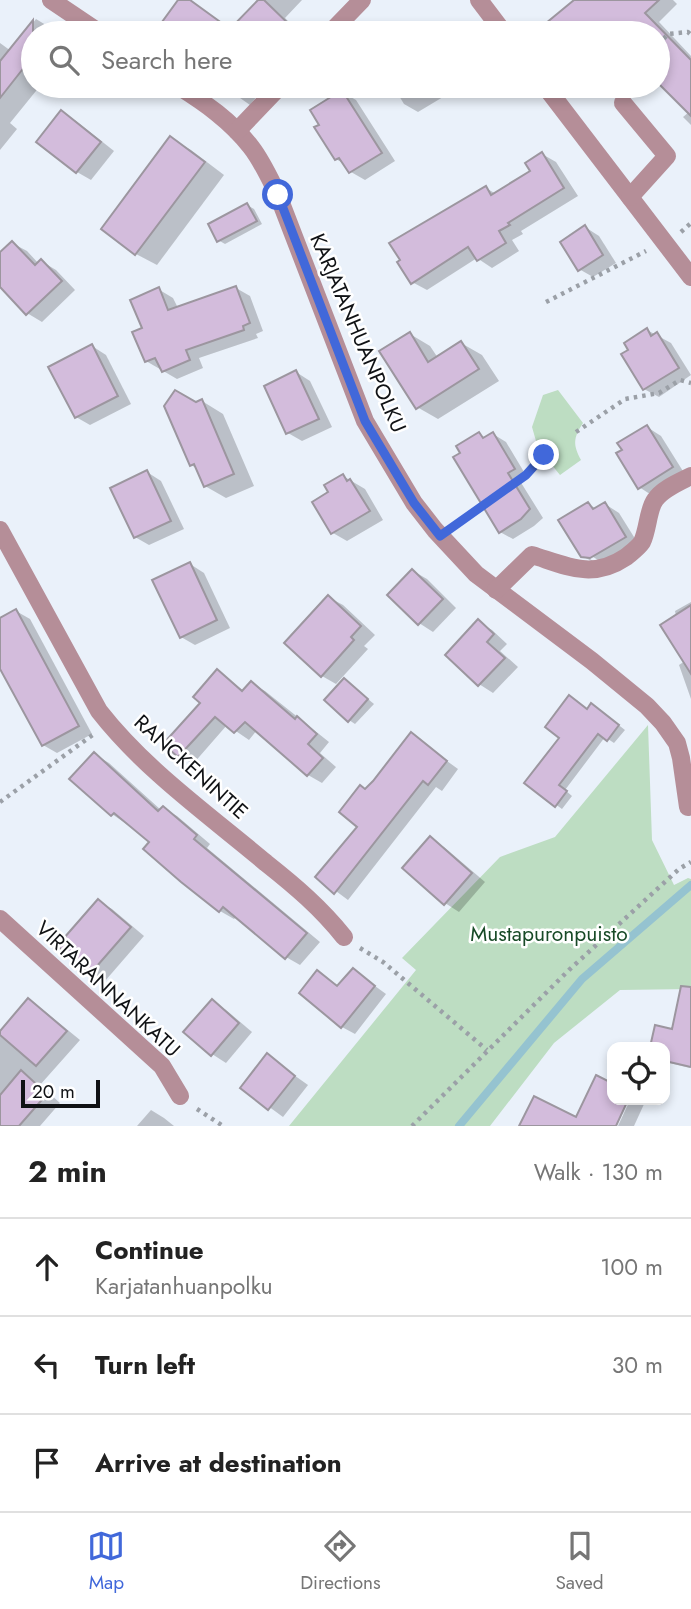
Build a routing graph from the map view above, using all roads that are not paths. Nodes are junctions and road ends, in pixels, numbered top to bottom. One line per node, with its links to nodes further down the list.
1 (51, 0): 4 (street)
2 (362, 0): 5 (street)
3 (479, 0): 6 (street)
4 (82, 21)
5 (342, 21)
6 (495, 21)
7 (195, 98): 11 (street, KARJATANHUANPOLKU)
8 (269, 98): 11 (street)
9 (554, 98): 12 (street)
10 (623, 103): 12 (street)
11 (237, 131): 16 (street, KARJATANHUANPOLKU)
12 (630, 197): 13 (street)
13 (691, 276)
14 (691, 476): 16 (street)
15 (0, 530): 19 (street, RANCKENINTIE)
16 (496, 590): 17 (street, KARJATANHUANPOLKU)
17 (688, 807)
18 (0, 919): 20 (street, VIRTARANNANKATU)
19 (344, 937)
20 (180, 1096)

